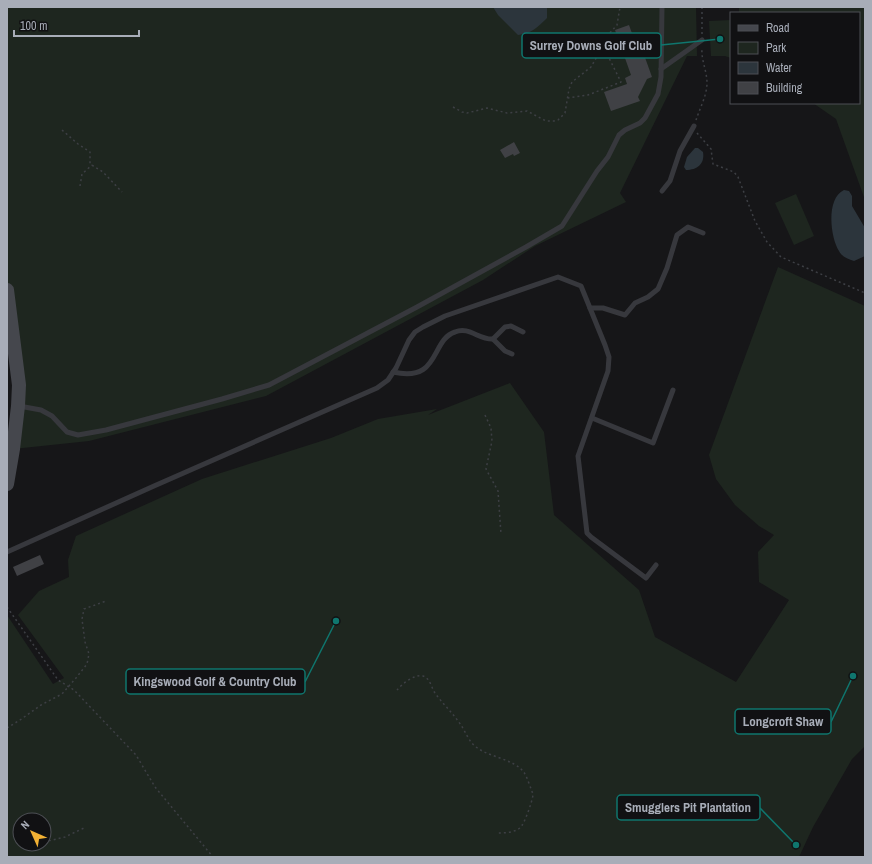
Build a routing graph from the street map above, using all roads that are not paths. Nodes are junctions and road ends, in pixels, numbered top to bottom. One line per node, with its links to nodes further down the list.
1 (662, 7): 3 (lane)
2 (702, 40): 3 (lane)
3 (661, 69): 14 (lane)
4 (694, 126): 5 (lane)
5 (662, 191)
6 (703, 233): 8 (lane)
7 (7, 290): 14 (main road)
8 (590, 308): 12 (lane); 15 (lane)
9 (523, 332): 10 (lane)
10 (493, 339): 11 (lane); 12 (lane)
11 (512, 354)
12 (393, 372): 17 (lane)
13 (673, 390): 15 (lane)
14 (18, 406): 16 (main road)
15 (592, 418): 18 (lane)
16 (7, 484)
17 (7, 552)
18 (656, 565)

